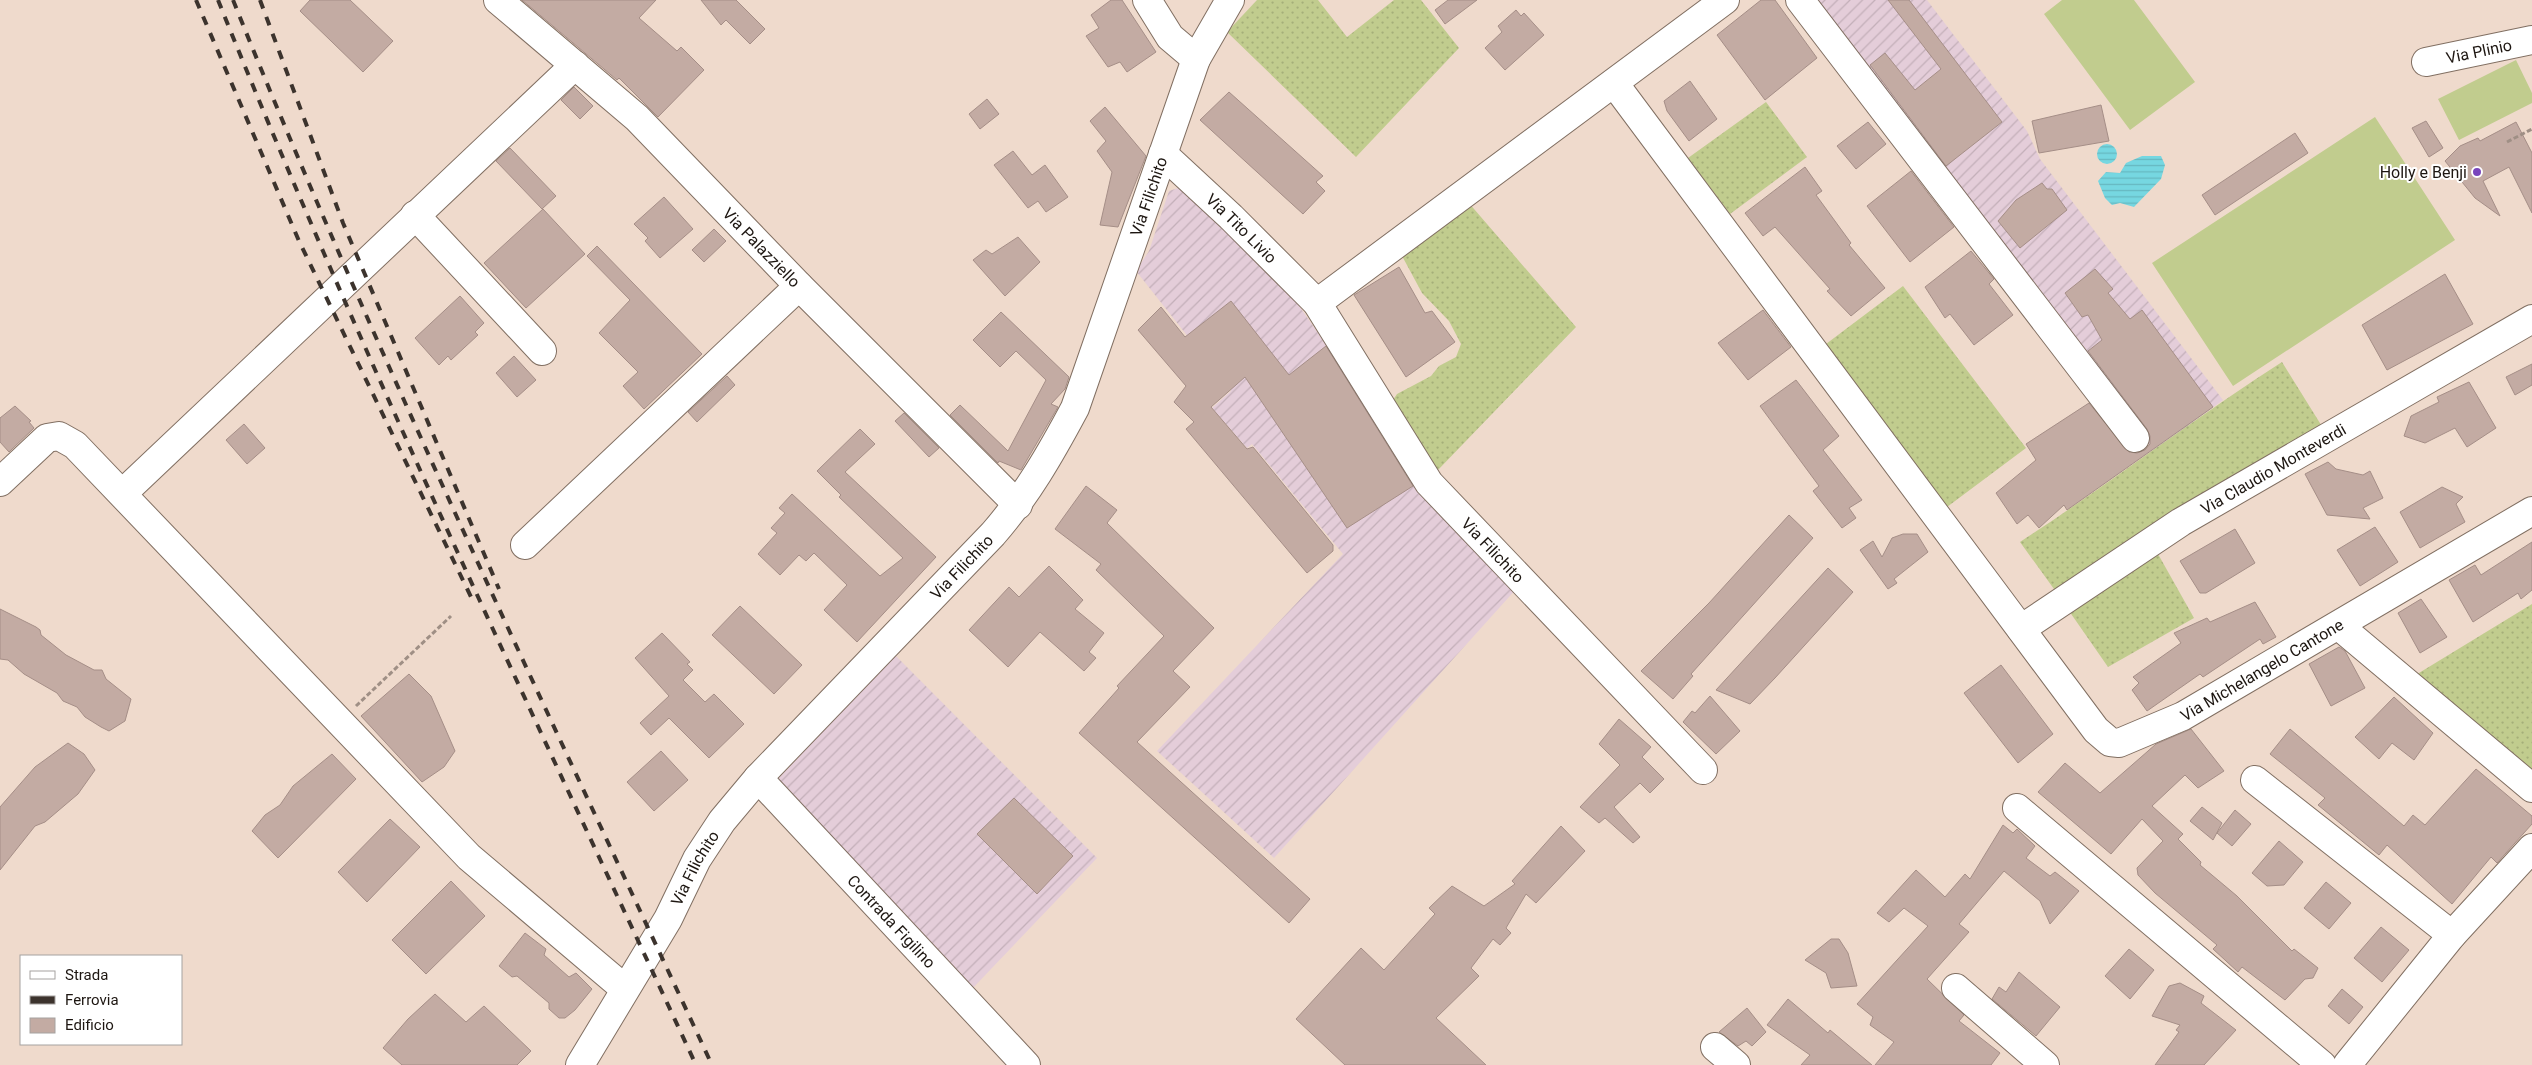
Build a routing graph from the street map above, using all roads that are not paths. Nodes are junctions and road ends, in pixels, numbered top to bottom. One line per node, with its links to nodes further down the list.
1 (498, 0): 9 (street, Via Palazziello)
2 (1147, 0): 7 (street)
3 (1230, 0): 7 (street, Via Filichito)
4 (1726, 0): 10 (street)
5 (1800, 0): 17 (street)
6 (2532, 40): 8 (street, Via Plinio)
7 (1196, 60): 11 (street, Via Filichito)
8 (2426, 62)
9 (575, 65): 12 (street); 13 (street, Via Palazziello)
10 (1614, 83): 14 (street); 24 (street)
11 (1163, 154): 14 (street, Via Tito Livio); 20 (street, Via Filichito)
12 (415, 215): 16 (street); 19 (street)
13 (799, 286): 20 (street, Via Palazziello); 22 (street)
14 (1317, 303): 25 (street, Via Filichito)
15 (2532, 319): 24 (street, Via Claudio Monteverdi)
16 (542, 351)
17 (2135, 438)
18 (0, 482): 19 (street)
19 (123, 493): 33 (street)
20 (1018, 505): 26 (street, Via Filichito)
21 (2532, 511): 23 (street, Via Michelangelo Cantone)
22 (525, 545)
23 (2339, 626): 24 (street, Via Michelangelo Cantone); 28 (street)
24 (2022, 629)
25 (1703, 770)
26 (758, 778): 33 (street, Via Filichito); 36 (street, Contrada Figilino)
27 (2255, 780): 31 (street)
28 (2532, 788)
29 (2017, 808): 39 (street)
30 (2532, 848): 31 (street)
31 (2452, 935): 40 (street)
32 (1956, 988): 38 (street)
33 (625, 989): 35 (street, Via Filichito)
34 (1715, 1048): 37 (street)
35 (580, 1065)
36 (1026, 1065)
37 (1736, 1065)
38 (2045, 1065)
39 (2322, 1065)
40 (2347, 1065)

